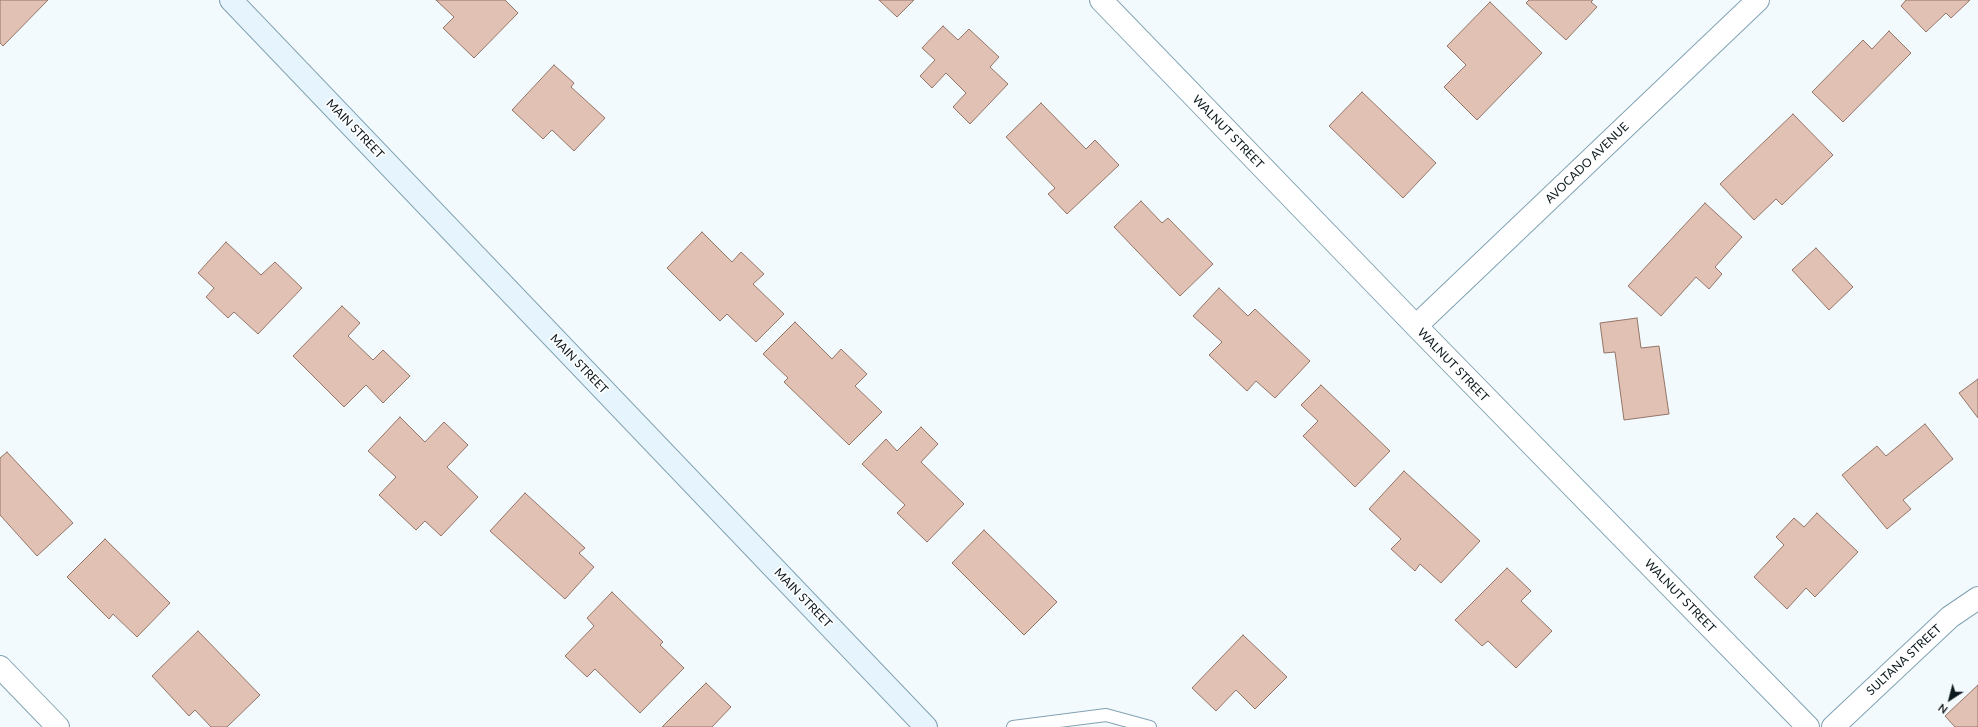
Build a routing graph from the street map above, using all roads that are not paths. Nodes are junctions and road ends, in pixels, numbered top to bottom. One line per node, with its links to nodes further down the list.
1 (231, 0): 8 (main road, MAIN STREET)
2 (1101, 0): 4 (street, WALNUT STREET)
3 (1758, 0): 4 (street, AVOCADO AVENUE)
4 (1416, 326): 11 (street, WALNUT STREET)
5 (1978, 598): 12 (street, SULTANA STREET)
6 (0, 667): 7 (street)
7 (58, 727)
8 (926, 727)
9 (1013, 727): 10 (lane)
10 (1150, 727)
11 (1808, 727)
12 (1833, 727)

